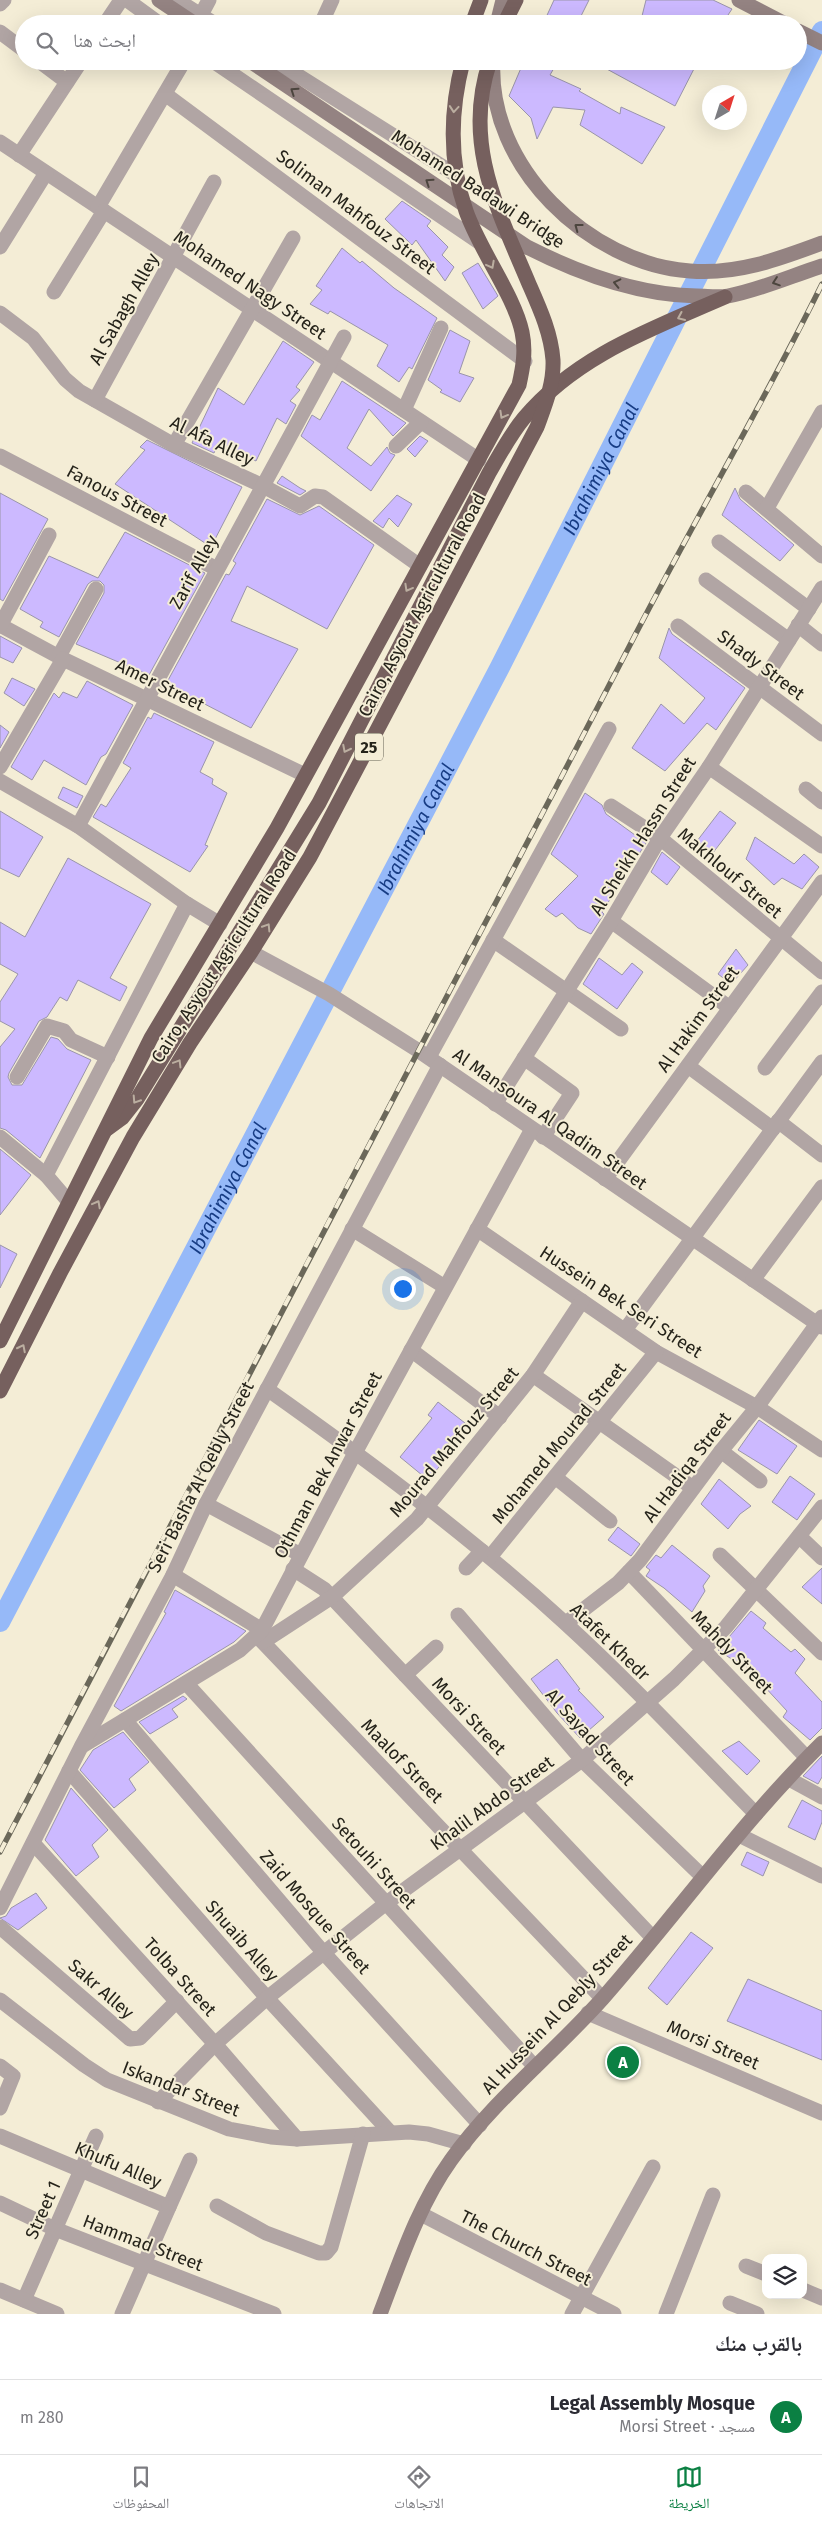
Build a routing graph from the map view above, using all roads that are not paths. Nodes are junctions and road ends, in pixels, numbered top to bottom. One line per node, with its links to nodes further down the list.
1 (4, 0): 12 (street)
2 (121, 0): 13 (street)
3 (127, 0): 14 (street)
4 (159, 0): 15 (main road)
5 (177, 0): 16 (street)
6 (209, 0): 17 (street)
7 (332, 0): 18 (street)
8 (481, 0): 19 (highway)
9 (504, 0): 20 (main road)
10 (516, 0): 21 (highway)
11 (739, 0): 22 (main road)
12 (0, 4)
13 (111, 15)
14 (148, 15)
15 (188, 15)
16 (193, 15)
17 (201, 15)
18 (325, 15)
19 (475, 15)
20 (500, 15)
21 (508, 15)
22 (768, 15)
23 (0, 32): 25 (street)
24 (807, 36): 26 (main road)
25 (15, 43)
26 (822, 43)
27 (50, 70): 36 (street)
28 (74, 70): 36 (street)
29 (179, 70): 37 (street)
30 (226, 70): 45 (street)
31 (263, 70): 51 (main road, Mohamed Badawi Bridge, one-way to 31)
32 (302, 70): 41 (street)
33 (461, 70): 41 (highway, Cairo, Asyout Agricultural Road / 25, one-way to 41)
34 (489, 70): 104 (highway, Cairo, Asyout Agricultural Road / 25, one-way to 34)
35 (490, 70): 46 (main road, one-way to 35)
36 (67, 82): 39 (street)
37 (166, 94): 43 (street); 57 (street, Soliman Mahfouz Street)
38 (0, 142): 39 (street, Mohamed Nagy Street)
39 (19, 155): 40 (street, Mohamed Nagy Street)
40 (46, 173): 43 (street, Mohamed Nagy Street); 47 (street)
41 (456, 175): 45 (highway, Cairo, Asyout Agricultural Road / 25)
42 (214, 182): 48 (street, Al Sabagh Alley)
43 (101, 209): 48 (street, Mohamed Nagy Street); 50 (street)
44 (292, 238): 52 (street)
45 (479, 242): 57 (highway, Cairo, Asyout Agricultural Road / 25, one-way to 57)
46 (822, 244)
47 (0, 247)
48 (174, 257): 52 (street, Mohamed Nagy Street); 58 (street, Al Sabagh Alley)
49 (822, 266): 51 (main road, Mohamed Badawi Bridge, one-way to 51)
50 (54, 292)
51 (725, 297): 119 (highway, one-way to 119)
52 (251, 309): 56 (street, Mohamed Nagy Street); 62 (street)
53 (0, 313): 58 (street, Al Afa Alley)
54 (441, 328): 59 (street)
55 (344, 337): 56 (street, Zarif Alley)
56 (330, 361): 59 (street, Mohamed Nagy Street); 66 (street, Zarif Alley)
57 (525, 361): 65 (highway, Cairo, Asyout Agricultural Road / 25, one-way to 65)
58 (95, 400): 62 (street, Al Afa Alley)
59 (404, 410): 61 (street, Mohamed Nagy Street)
60 (822, 412): 68 (street)
61 (420, 422): 63 (street); 65 (street, Mohamed Nagy Street)
62 (174, 445): 66 (street, Al Afa Alley)
63 (396, 446)
64 (0, 456): 73 (street, Fanous Street)
65 (479, 460): 72 (highway, Cairo, Asyout Agricultural Road / 25)
66 (264, 486): 72 (street, Al Afa Alley); 73 (street, Zarif Alley)
67 (746, 492): 68 (street)
68 (767, 508): 71 (street)
69 (49, 536): 78 (street)
70 (719, 542): 77 (street)
71 (822, 556)
72 (420, 566): 90 (highway, Cairo, Asyout Agricultural Road / 25, one-way to 90)
73 (217, 569): 85 (street, Zarif Alley)
74 (706, 580): 81 (street)
75 (96, 588): 83 (street)
76 (822, 588): 77 (street, Al Sheikh Hassn Street)
77 (809, 609): 80 (street, Al Sheikh Hassn Street)
78 (0, 626): 83 (street, Amer Street)
79 (678, 626): 84 (street, Shady Street)
80 (798, 626): 81 (street, Al Sheikh Hassn Street); 82 (street)
81 (789, 640): 84 (street, Al Sheikh Hassn Street)
82 (822, 644)
83 (61, 657): 85 (street, Amer Street); 88 (street)
84 (759, 687): 87 (street, Shady Street); 89 (street, Al Sheikh Hassn Street)
85 (147, 699): 90 (street, Amer Street); 95 (street, Zarif Alley)
86 (609, 729): 102 (street, Seri Basha Al Qebly Street)
87 (822, 734)
88 (0, 767)
89 (709, 767): 96 (street, Al Sheikh Hassn Street); 97 (street)
90 (305, 775): 101 (highway, Cairo, Asyout Agricultural Road / 25)
91 (0, 781): 95 (street)
92 (806, 789): 93 (street)
93 (822, 802)
94 (611, 806): 96 (street, Makhlouf Street)
95 (78, 826): 99 (street)
96 (660, 838): 100 (street, Al Sheikh Hassn Street); 103 (street, Makhlouf Street)
97 (822, 846)
98 (822, 882): 103 (street, Al Hakim Street)
99 (187, 904): 101 (street); 110 (street)
100 (611, 921): 106 (street, Al Sheikh Hassn Street); 108 (street)
101 (220, 924): 119 (highway, Cairo, Asyout Agricultural Road / 25)
102 (493, 940): 106 (street); 112 (street, Seri Basha Al Qebly Street)
103 (780, 940): 105 (street, Makhlouf Street); 108 (street, Al Hakim Street)
104 (251, 952): 112 (street, Al Mansoura Al Qadim Street); 140 (highway, Cairo, Asyout Agricultural Road / 25, one-way to 104)
105 (822, 972)
106 (566, 991): 109 (street); 111 (street, Al Sheikh Hassn Street)
107 (822, 992): 115 (street)
108 (730, 1008): 114 (street, Al Hakim Street)
109 (621, 1029)
110 (108, 1057): 116 (street); 123 (street)
111 (524, 1058): 117 (street, Al Sheikh Hassn Street); 120 (street, Othman Bek Anwar Street)
112 (435, 1062): 117 (street, Al Mansoura Al Qadim Street); 127 (street, Seri Basha Al Qebly Street)
113 (822, 1062): 118 (street)
114 (688, 1066): 118 (street); 124 (street, Al Hakim Street)
115 (765, 1068)
116 (17, 1077)
117 (495, 1104): 120 (street, Al Mansoura Al Qadim Street)
118 (775, 1125): 122 (street); 129 (street)
119 (103, 1132): 126 (highway, Cairo, Asyout Agricultural Road / 25)
120 (537, 1133): 124 (street, Al Mansoura Al Qadim Street); 128 (street, Othman Bek Anwar Street)
121 (0, 1137): 123 (street)
122 (822, 1155)
123 (46, 1176): 126 (street)
124 (605, 1179): 129 (street, Al Mansoura Al Qadim Street)
125 (822, 1187): 130 (street)
126 (70, 1202): 135 (highway, Cairo, Asyout Agricultural Road / 25)
127 (352, 1228): 131 (street); 139 (street, Seri Basha Al Qebly Street)
128 (477, 1229): 131 (street, Othman Bek Anwar Street); 132 (street, Hussein Bek Seri Street)
129 (692, 1239): 130 (street, Al Mansoura Al Qadim Street); 134 (street)
130 (753, 1280): 133 (street, Al Mansoura Al Qadim Street)
131 (445, 1287): 136 (street, Othman Bek Anwar Street)
132 (582, 1301): 134 (street, Hussein Bek Seri Street); 138 (street, Mourad Mahfouz Street)
133 (820, 1322): 141 (street, Al Hadiqa Street)
134 (625, 1330): 137 (street, Hussein Bek Seri Street)
135 (0, 1342)
136 (411, 1350): 142 (street); 146 (street, Othman Bek Anwar Street)
137 (656, 1352): 141 (street, Hussein Bek Seri Street); 143 (street, Mohamed Mourad Street)
138 (534, 1375): 142 (street, Mourad Mahfouz Street); 143 (street)
139 (267, 1389): 146 (street, Atafet Khedr); 150 (street, Seri Basha Al Qebly Street)
140 (0, 1392)
141 (757, 1407): 144 (street, Hussein Bek Seri Street); 145 (street, Al Hadiqa Street)
142 (500, 1417): 151 (street, Mourad Mahfouz Street)
143 (600, 1421): 147 (street, Mohamed Mourad Street); 149 (street)
144 (822, 1450)
145 (721, 1451): 148 (street); 149 (street, Al Hadiqa Street)
146 (356, 1452): 151 (street, Atafet Khedr); 156 (street, Othman Bek Anwar Street)
147 (555, 1476): 153 (street); 155 (street, Mohamed Mourad Street)
148 (760, 1481)
149 (693, 1488): 161 (street, Al Hadiqa Street)
150 (206, 1504): 156 (street); 162 (street, Seri Basha Al Qebly Street)
151 (428, 1507): 155 (street, Atafet Khedr); 164 (street, Mourad Mahfouz Street)
152 (822, 1507): 154 (street, Khalil Abdo Street)
153 (610, 1521)
154 (799, 1536): 158 (street); 163 (street, Khalil Abdo Street)
155 (486, 1554): 159 (street, Mohamed Mourad Street); 166 (street, Atafet Khedr)
156 (301, 1555): 160 (street, Othman Bek Anwar Street)
157 (720, 1556): 163 (street)
158 (822, 1558)
159 (466, 1568)
160 (293, 1569): 164 (street, Morsi Street); 167 (street, Othman Bek Anwar Street)
161 (629, 1572): 166 (street, Al Hadiqa Street); 169 (street, Mahdy Street)
162 (173, 1575): 167 (street, Maalof Street); 176 (street, Seri Basha Al Qebly Street)
163 (756, 1590): 169 (street, Khalil Abdo Street); 170 (street)
164 (332, 1597): 167 (street, Mourad Mahfouz Street); 171 (street, Morsi Street)
165 (458, 1615): 178 (street, Al Sayad Street)
166 (566, 1623): 173 (street, Atafet Khedr)
167 (261, 1636): 172 (street, Othman Bek Anwar Street); 186 (street, Maalof Street)
168 (436, 1647): 171 (street)
169 (704, 1650): 173 (street, Khalil Abdo Street); 177 (street, Mahdy Street)
170 (822, 1653)
171 (405, 1675): 182 (street, Morsi Street)
172 (186, 1683): 174 (street, Othman Bek Anwar Street); 189 (street, Setouhi Street)
173 (647, 1704): 178 (street, Khalil Abdo Street); 183 (street, Atafet Khedr)
174 (125, 1720): 176 (street, Othman Bek Anwar Street); 193 (street, Zaid Mosque Street)
175 (822, 1744): 177 (main road, Al Hussein Al Qebly Street)
176 (81, 1747): 179 (street, Seri Basha Al Qebly Street)
177 (807, 1758): 180 (main road, Al Hussein Al Qebly Street)
178 (582, 1760): 182 (street, Khalil Abdo Street); 188 (street, Al Sayad Street)
179 (69, 1771): 185 (street, Seri Basha Al Qebly Street); 194 (street, Shuaib Alley)
180 (789, 1779): 181 (street); 183 (main road, Al Hussein Al Qebly Street)
181 (822, 1797)
182 (524, 1802): 186 (street, Khalil Abdo Street); 192 (street, Morsi Street)
183 (756, 1814): 184 (main road, Al Hussein Al Qebly Street)
184 (739, 1835): 187 (street); 188 (main road, Al Hussein Al Qebly Street)
185 (33, 1843): 190 (street, Seri Basha Al Qebly Street); 197 (street, Tolba Street)
186 (459, 1848): 189 (street, Khalil Abdo Street); 195 (street, Maalof Street)
187 (822, 1876)
188 (703, 1877): 192 (main road, Al Hussein Al Qebly Street)
189 (385, 1904): 193 (street, Khalil Abdo Street); 201 (street, Setouhi Street)
190 (0, 1908)
191 (0, 1927): 197 (street, Sakr Alley)
192 (652, 1938): 195 (main road, Al Hussein Al Qebly Street)
193 (323, 1952): 194 (street, Khalil Abdo Street); 205 (street, Zaid Mosque Street)
194 (267, 1998): 199 (street, Khalil Abdo Street); 206 (street, Shuaib Alley)
195 (602, 1998): 198 (main road, Al Hussein Al Qebly Street)
196 (0, 2000): 202 (street, Iskandar Street)
197 (177, 2001): 199 (street, Tolba Street)
198 (588, 2013): 201 (main road, Al Hussein Al Qebly Street); 204 (street, Morsi Street)
199 (215, 2044): 202 (street, Khalil Abdo Street); 210 (street, Tolba Street)
200 (0, 2066): 203 (street)
201 (535, 2067): 205 (main road, Al Hussein Al Qebly Street)
202 (158, 2102): 210 (street, Iskandar Street)
203 (0, 2108)
204 (822, 2114)
205 (480, 2125): 211 (main road, Al Hussein Al Qebly Street)
206 (390, 2132): 207 (street, Iskandar Street); 211 (street, Iskandar Street)
207 (362, 2134): 210 (street, Iskandar Street); 217 (street)
208 (0, 2136): 214 (street, Khufu Alley)
209 (96, 2136): 214 (street, Street 1)
210 (297, 2139)
211 (464, 2144): 219 (main road, Al Hussein Al Qebly Street)
212 (190, 2160): 218 (street)
213 (652, 2166): 226 (street)
214 (81, 2170): 218 (street, Khufu Alley); 220 (street, Street 1)
215 (712, 2195): 237 (street)
216 (0, 2203): 220 (street, Hammad Street)
217 (217, 2206)
218 (169, 2207): 221 (street, Khufu Alley)
219 (420, 2214): 226 (street, The Church Street); 234 (main road, Al Hussein Al Qebly Street)
220 (55, 2230): 221 (street, Hammad Street); 228 (street, Street 1)
221 (144, 2264): 232 (street, Khufu Alley); 233 (street, Hammad Street)
222 (746, 2266): 223 (street)
223 (762, 2272)
224 (0, 2290): 228 (street)
225 (807, 2292): 227 (street)
226 (581, 2297): 235 (street); 236 (street, The Church Street)
227 (822, 2298)
228 (24, 2300): 230 (street)
229 (730, 2303): 238 (street)
230 (39, 2311): 231 (street)
231 (57, 2314)
232 (122, 2314)
233 (274, 2314)
234 (380, 2314)
235 (572, 2314)
236 (614, 2314)
237 (666, 2314)
238 (757, 2314)

